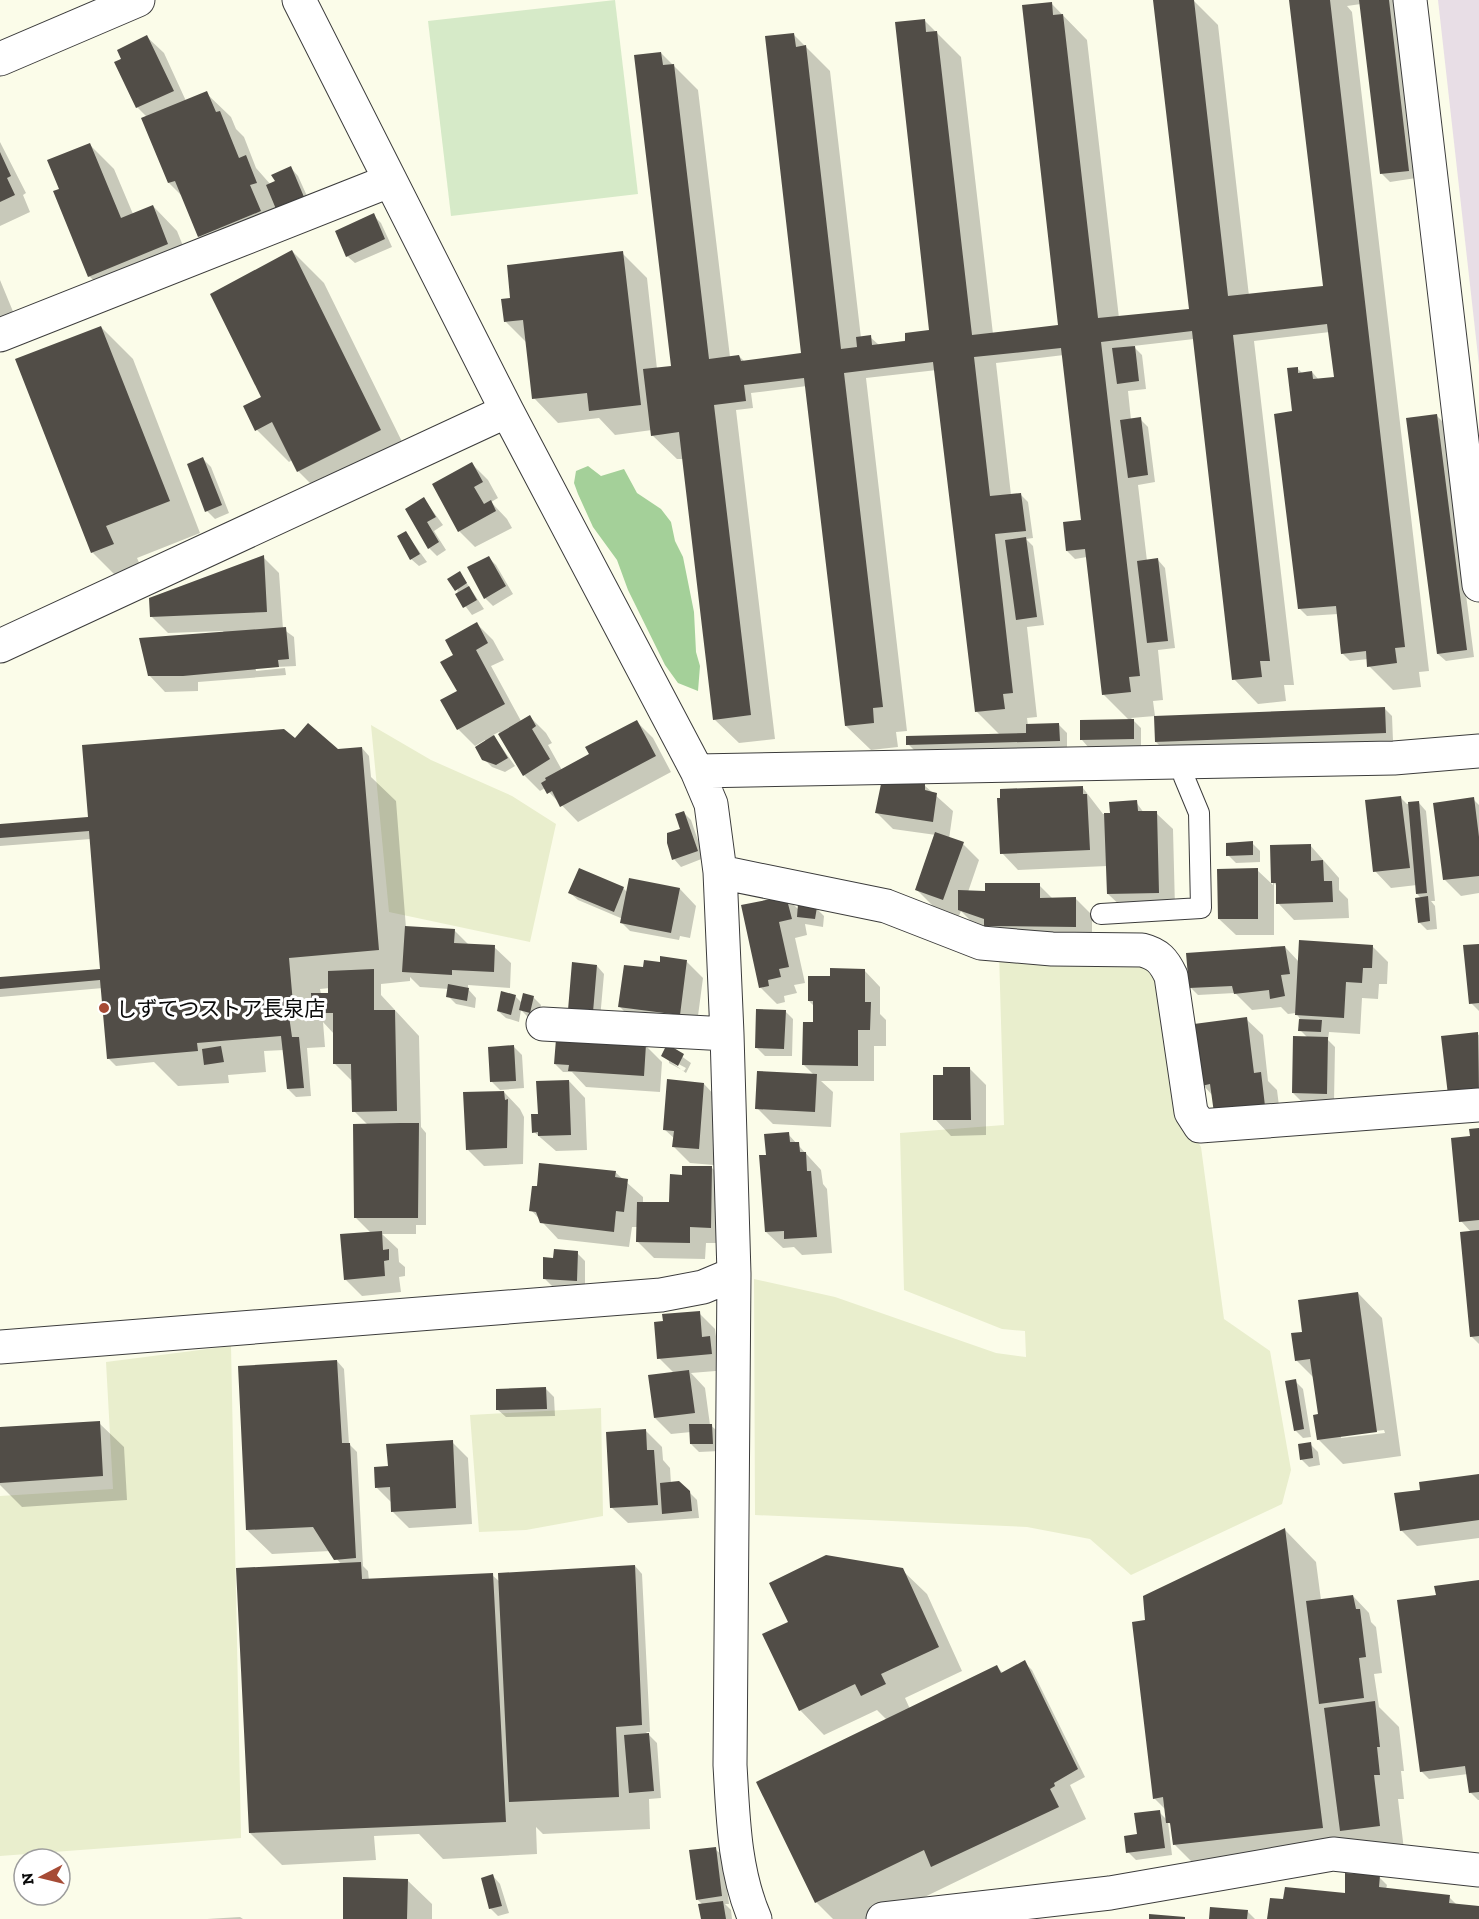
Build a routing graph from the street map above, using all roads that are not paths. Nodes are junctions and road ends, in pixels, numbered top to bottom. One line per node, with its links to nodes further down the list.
1 (138, 0): 4 (street)
2 (299, 0): 5 (street)
3 (1410, 0): 8 (street)
4 (0, 59)
5 (389, 181): 6 (street); 7 (street)
6 (0, 335)
7 (507, 411): 9 (street); 12 (street)
8 (1479, 585)
9 (0, 646)
10 (1479, 751): 11 (street)
11 (1183, 762): 12 (street); 14 (lane)
12 (697, 771): 13 (street)
13 (720, 872): 16 (street); 17 (street)
14 (1101, 914)
15 (543, 1024): 16 (street)
16 (727, 1034): 18 (street)
17 (1479, 1105)
18 (734, 1274): 19 (street); 22 (street)
19 (0, 1347)
20 (1479, 1870): 21 (street)
21 (1113, 1906): 23 (street)
22 (755, 1919)
23 (883, 1919)

